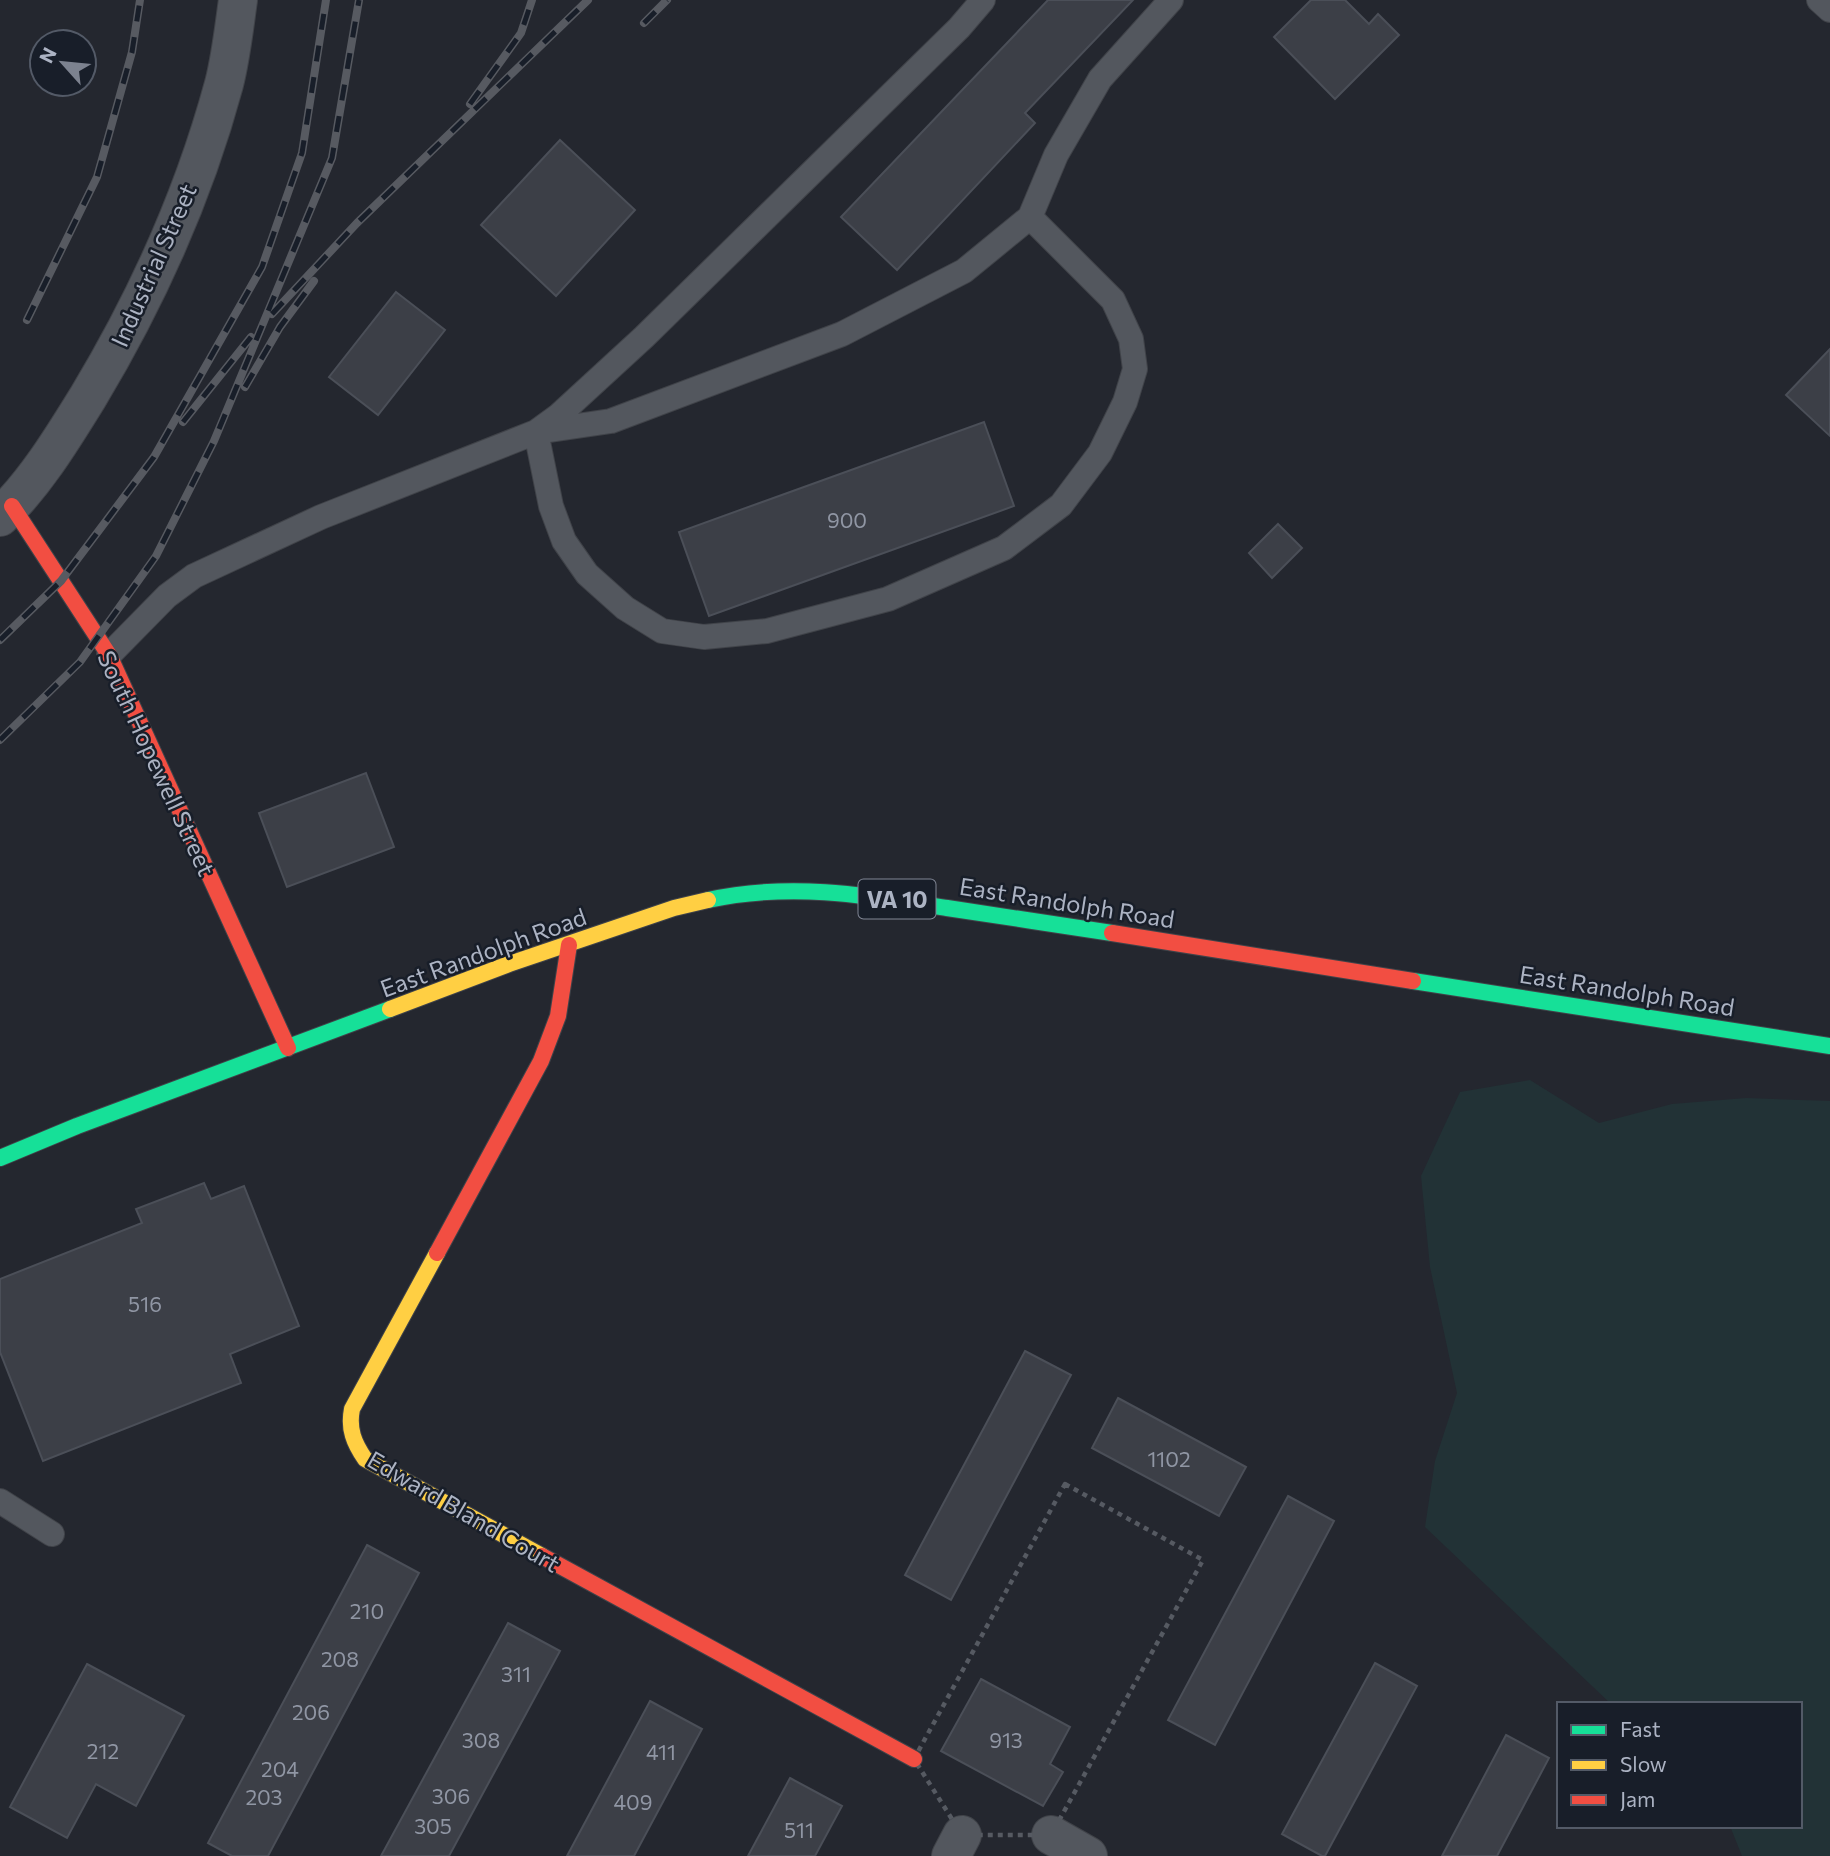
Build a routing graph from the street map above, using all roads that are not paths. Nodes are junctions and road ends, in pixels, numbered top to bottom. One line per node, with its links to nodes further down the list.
1 (238, 0): 8 (street, Industrial Street)
2 (983, 0): 7 (lane)
3 (1171, 0): 6 (lane)
4 (1819, 0): 5 (lane)
5 (1830, 10)
6 (1030, 217): 7 (lane); 7 (lane)
7 (536, 432): 9 (lane)
8 (6, 511): 9 (main road, South Hopewell Street)
9 (110, 655): 12 (main road, South Hopewell Street)
10 (569, 945): 11 (main road, East Randolph Road / VA 10); 12 (main road, East Randolph Road / VA 10); 16 (main road, Edward Bland Court)
11 (1830, 1046)
12 (288, 1048): 13 (main road, East Randolph Road / VA 10)
13 (0, 1158)
14 (0, 1501): 15 (lane)
15 (52, 1534)
16 (914, 1759)
17 (1051, 1835): 18 (street)
18 (1088, 1856)

